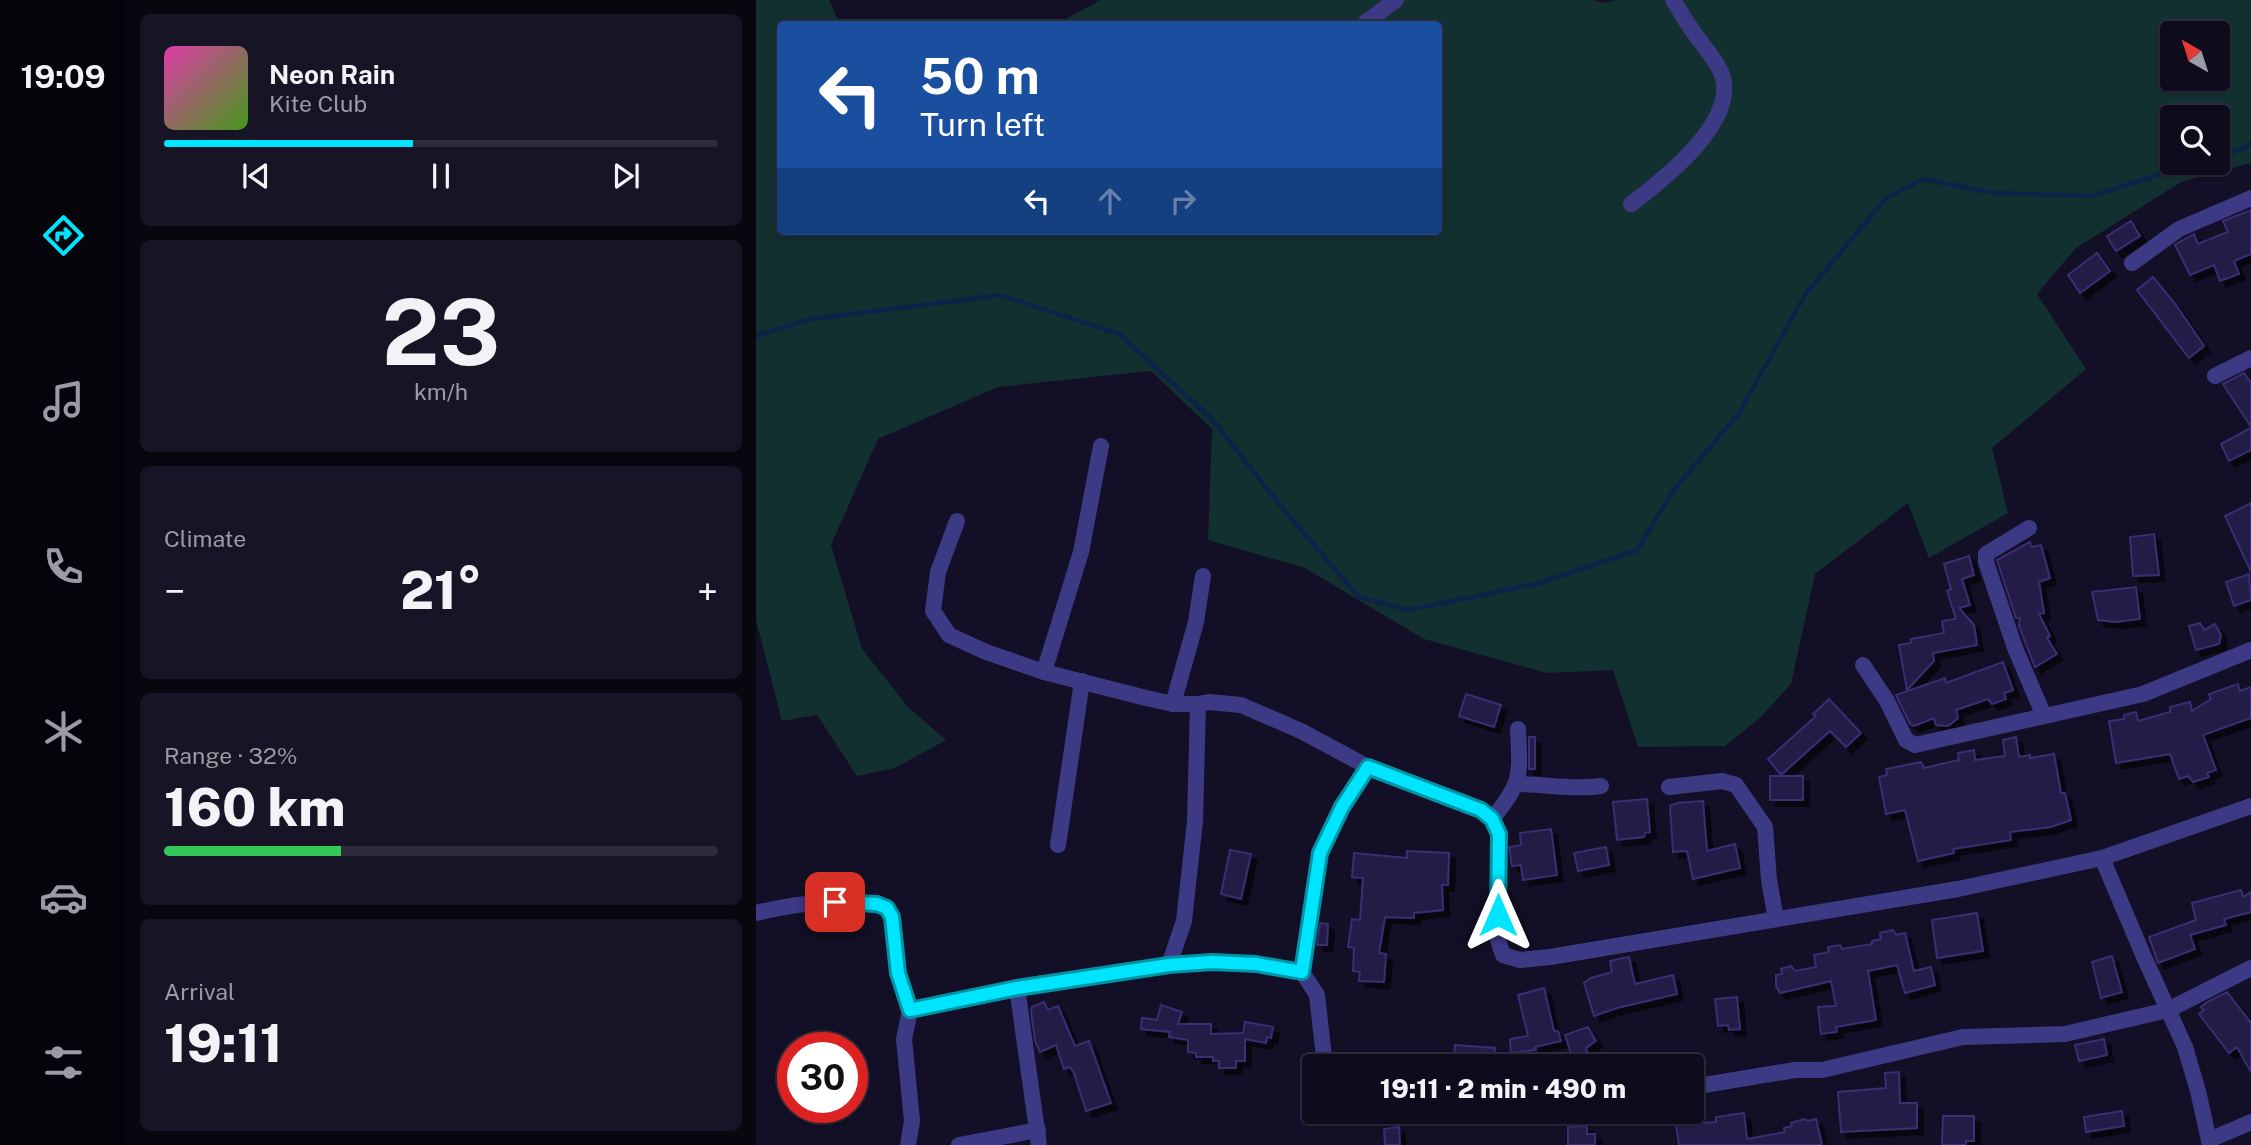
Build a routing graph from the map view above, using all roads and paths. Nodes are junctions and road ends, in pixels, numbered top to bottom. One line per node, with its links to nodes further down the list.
1 (1396, 0): 3 (street)
2 (1673, 0): 5 (street)
3 (1367, 21)
4 (2251, 198): 6 (street)
5 (1631, 204)
6 (2132, 263)
7 (2251, 358): 8 (street)
8 (2215, 376)
9 (1101, 446): 15 (street)
10 (957, 521): 15 (street)
11 (2029, 528): 19 (street)
12 (1203, 576): 17 (street)
13 (2251, 650): 19 (street)
14 (1863, 665): 19 (street)
15 (1044, 672): 16 (street)
16 (1082, 681): 17 (street); 27 (street)
17 (1173, 704): 18 (street)
18 (1198, 705): 21 (street); 31 (street)
19 (2044, 716)
20 (1518, 729): 22 (street)
21 (1368, 767): 26 (street); 33 (street)
22 (1517, 785): 23 (street); 26 (street)
23 (1601, 786)
24 (1669, 787): 30 (street)
25 (2251, 806): 28 (street)
26 (1492, 819): 30 (street)
27 (1058, 845)
28 (2102, 858): 30 (street); 36 (street)
29 (756, 913): 35 (street)
30 (1776, 919)
31 (1169, 965): 33 (street); 34 (street)
32 (2251, 968): 36 (street)
33 (1302, 972): 37 (street)
34 (1017, 988): 35 (street); 40 (street)
35 (910, 1010): 42 (street)
36 (2168, 1010): 38 (street); 41 (street)
37 (1324, 1054)
38 (1704, 1085)
39 (2251, 1122): 41 (street)
40 (1038, 1138): 43 (street)
41 (2209, 1142)
42 (908, 1145)
43 (959, 1145)

